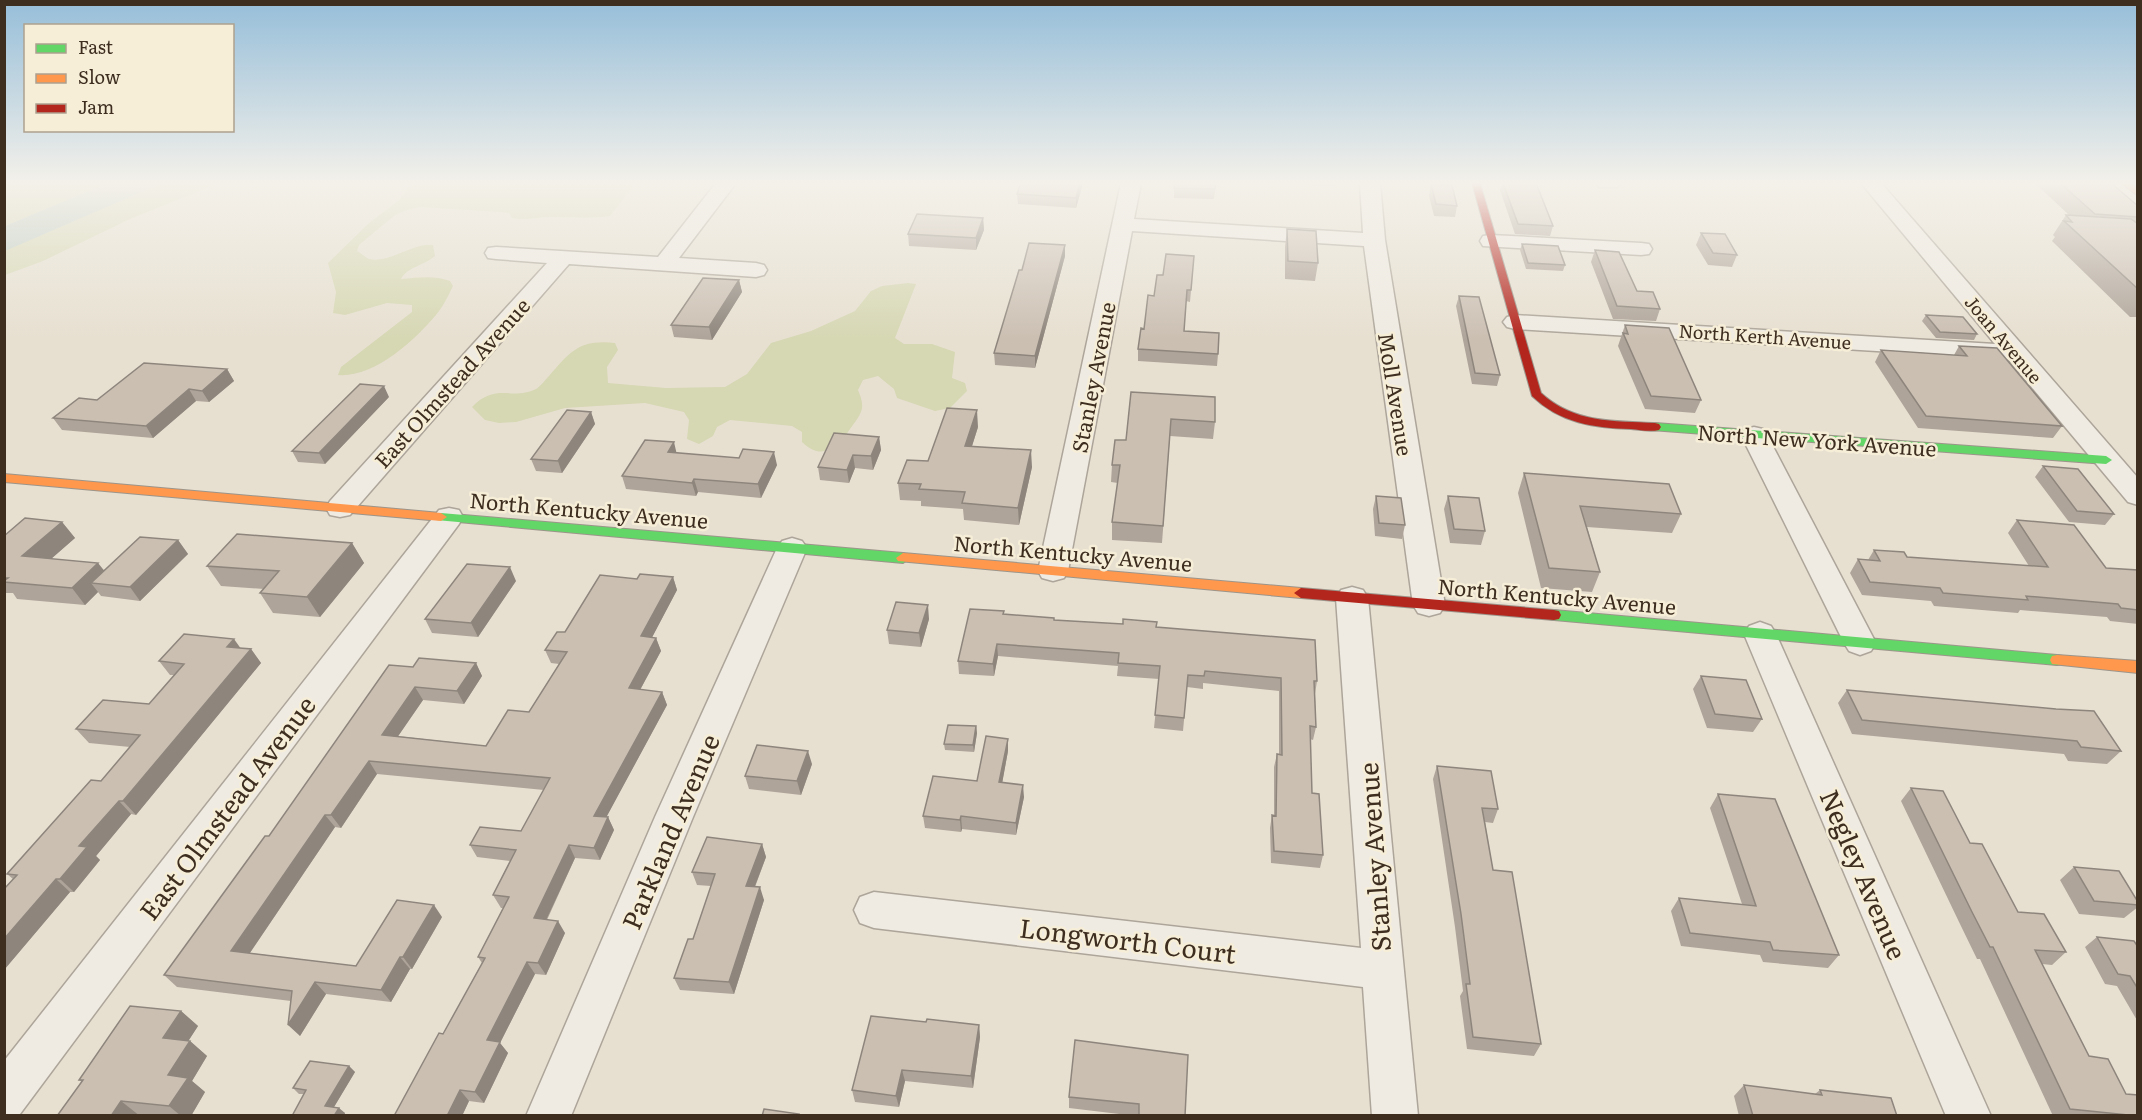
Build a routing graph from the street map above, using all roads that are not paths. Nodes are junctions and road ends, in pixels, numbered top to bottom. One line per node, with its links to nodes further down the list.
1 (686, 235): 12 (street)
2 (1120, 235): 23 (street, Stanley Avenue)
3 (1299, 235): 7 (street)
4 (1374, 235): 7 (street, Moll Avenue)
5 (1490, 235): 8 (street)
6 (1916, 235): 15 (street, Joan Avenue)
7 (1374, 240): 25 (street, Moll Avenue)
8 (1491, 241): 9 (street); 14 (street)
9 (1641, 249)
10 (496, 253): 11 (street)
11 (563, 258): 12 (street); 20 (street, East Olmstead Avenue)
12 (664, 264): 13 (street)
13 (756, 270)
14 (1515, 322): 15 (street, North Kerth Avenue); 16 (street, North New York Avenue)
15 (2015, 352): 17 (street, Joan Avenue)
16 (1754, 435): 17 (street, North New York Avenue); 27 (street)
17 (2106, 460): 19 (street, Joan Avenue)
18 (4, 478): 20 (street, North Kentucky Avenue)
19 (2138, 496)
20 (340, 508): 21 (street, North Kentucky Avenue)
21 (449, 517): 22 (street, North Kentucky Avenue); 31 (street, East Olmstead Avenue)
22 (792, 548): 23 (street, North Kentucky Avenue); 32 (street, Parkland Avenue)
23 (1053, 571): 24 (street, North Kentucky Avenue)
24 (1352, 598): 25 (street, North Kentucky Avenue); 30 (street, Stanley Avenue)
25 (1429, 605): 26 (street, North Kentucky Avenue)
26 (1761, 634): 27 (street, North Kentucky Avenue); 34 (street, Negley Avenue)
27 (1860, 642): 28 (street, North Kentucky Avenue)
28 (2138, 667)
29 (874, 910): 30 (street, Longworth Court)
30 (1382, 970): 33 (street, Stanley Avenue)
31 (4, 1098)
32 (548, 1116)
33 (1395, 1116)
34 (1969, 1116)

